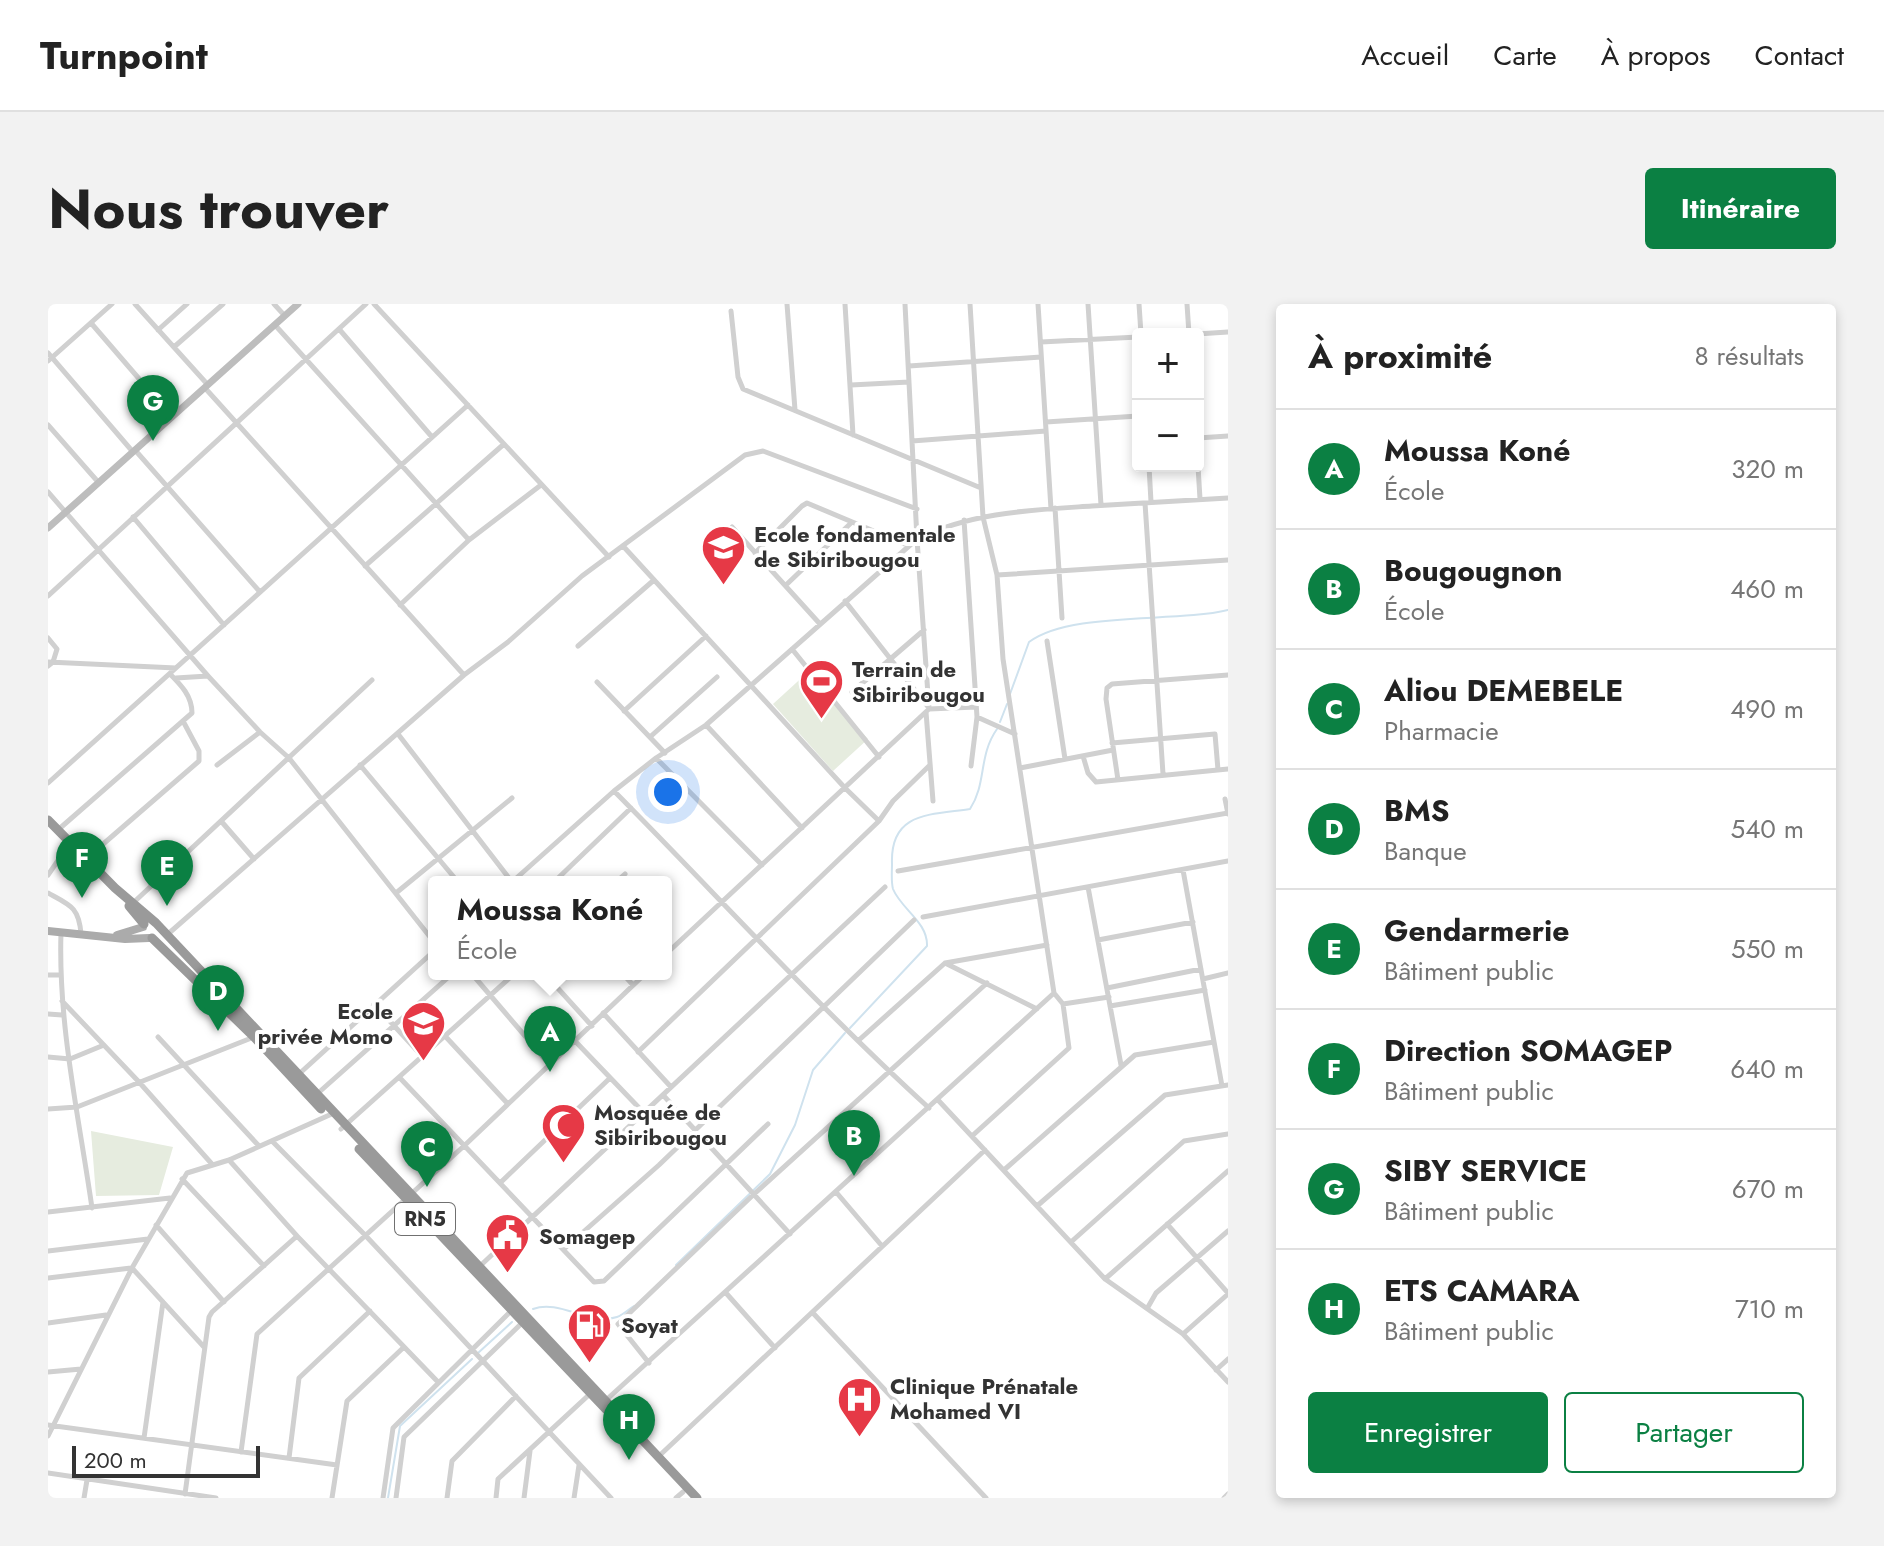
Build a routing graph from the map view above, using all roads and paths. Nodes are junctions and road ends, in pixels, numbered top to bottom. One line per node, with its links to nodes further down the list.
1 (112, 304): 19 (street)
2 (135, 304): 24 (street)
3 (187, 304): 24 (street)
4 (223, 304): 30 (street)
5 (274, 304): 18 (street)
6 (298, 304): 18 (street)
7 (366, 304): 23 (street)
8 (375, 304): 39 (street)
9 (787, 304): 40 (street)
10 (845, 304): 37 (street)
11 (905, 304): 35 (street)
12 (970, 304): 34 (street)
13 (1038, 304): 29 (street)
14 (1088, 304): 28 (street)
15 (1139, 304): 21 (street)
16 (1187, 304): 22 (street)
17 (731, 311): 40 (street)
18 (285, 316): 20 (street)
19 (91, 323): 31 (street); 42 (street)
20 (275, 325): 33 (street); 38 (street)
21 (1139, 328)
22 (1189, 328)
23 (339, 329): 33 (street); 51 (street)
24 (158, 330): 30 (street)
25 (1228, 332): 26 (street)
26 (1204, 334)
27 (1132, 337): 28 (street)
28 (1090, 340): 29 (street); 43 (street)
29 (1041, 342): 32 (street)
30 (174, 347): 38 (street)
31 (49, 357): 55 (street)
32 (1041, 357): 34 (street); 44 (street)
33 (306, 359): 45 (street); 57 (street)
34 (974, 360): 35 (street); 49 (street)
35 (909, 366): 36 (street)
36 (909, 382): 37 (street); 53 (street)
37 (851, 385): 48 (street)
38 (206, 386): 42 (street); 45 (street)
39 (468, 405): 51 (street); 54 (street)
40 (795, 410): 48 (street)
41 (1132, 416): 43 (street)
42 (172, 417): 55 (street)
43 (1095, 419): 44 (street); 69 (street)
44 (1046, 422): 47 (street)
45 (236, 423): 62 (street); 79 (street)
46 (48, 425): 60 (street)
47 (1046, 431): 49 (street); 70 (street)
48 (853, 435): 56 (street)
49 (978, 435): 53 (street); 63 (street)
50 (1228, 436): 52 (street)
51 (432, 437): 57 (street)
52 (1204, 438)
53 (912, 441): 56 (street)
54 (504, 444): 61 (street); 67 (street)
55 (134, 451): 60 (street); 62 (street)
56 (914, 460): 63 (street); 71 (street)
57 (402, 465): 67 (street); 79 (street)
58 (1149, 472): 68 (street)
59 (1198, 472): 66 (street)
60 (99, 483): 72 (street)
61 (541, 485): 81 (street); 86 (street)
62 (167, 486): 73 (street); 94 (street)
63 (981, 488): 74 (street)
64 (48, 492): 72 (street)
65 (1228, 498): 66 (street)
66 (1200, 499): 68 (street)
67 (437, 503): 81 (street); 89 (street)
68 (1148, 503): 69 (street); 88 (street)
69 (1101, 505): 70 (street)
70 (1053, 508): 74 (street); 90 (street)
71 (917, 509): 80 (street); 83 (street)
72 (65, 513): 78 (street); 84 (street)
73 (133, 517): 84 (street); 100 (street)
74 (983, 517): 75 (street); 91 (street)
75 (964, 520): 80 (street); 121 (street)
76 (851, 523): 82 (street); 85 (street); 93 (street)
77 (732, 527): 85 (street)
78 (48, 528)
79 (331, 528): 89 (street); 94 (street)
80 (917, 539): 82 (street); 101 (street)
81 (469, 540): 97 (street)
82 (907, 545): 96 (street)
83 (623, 546): 86 (street); 92 (street)
84 (98, 550): 95 (street); 107 (street)
85 (755, 553): 93 (street)
86 (609, 557): 111 (street)
87 (1228, 560): 88 (street)
88 (1149, 565): 90 (street); 116 (street)
89 (365, 566): 97 (street)
90 (1059, 571): 91 (street); 98 (street)
91 (997, 575): 129 (street)
92 (654, 580): 102 (street); 105 (street)
93 (786, 585): 99 (street)
94 (260, 592): 100 (street)
95 (48, 596)
96 (845, 601): 99 (street); 108 (street)
97 (400, 605): 111 (street)
98 (1062, 618)
99 (820, 624): 106 (street)
100 (224, 625): 107 (street)
101 (924, 629): 108 (street); 123 (street)
102 (706, 636): 119 (street); 122 (street)
103 (48, 638): 109 (street)
104 (1047, 641): 138 (street)
105 (578, 646)
106 (792, 649): 119 (street); 135 (street)
107 (190, 655): 110 (street); 114 (street)
108 (890, 658): 120 (street); 123 (street)
109 (50, 663): 110 (street)
110 (177, 668): 113 (street)
111 (464, 675): 128 (street)
112 (1228, 675): 116 (street)
113 (172, 676): 114 (street); 125 (street); 148 (street)
114 (208, 676): 127 (street)
115 (717, 677): 130 (street)
116 (1156, 679): 131 (street); 132 (street)
117 (372, 680): 136 (street)
118 (597, 682): 122 (street)
119 (751, 685): 126 (street); 149 (street)
120 (852, 692)
121 (976, 707): 123 (street); 124 (street)
122 (624, 711): 130 (street)
123 (928, 711): 135 (street); 141 (street)
124 (977, 717): 129 (street); 142 (street)
125 (183, 721): 161 (street); 166 (street)
126 (706, 725): 133 (street); 160 (street)
127 (260, 732): 136 (street); 139 (street)
128 (398, 734): 140 (street); 162 (street)
129 (1015, 734): 143 (street)
130 (650, 737): 133 (street)
131 (1160, 738): 132 (street); 145 (street); 146 (street)
132 (1113, 747): 134 (street); 147 (street)
133 (665, 753): 137 (street)
134 (1083, 756): 138 (street); 147 (street)
135 (879, 757): 149 (street)
136 (289, 758): 152 (street); 158 (street)
137 (656, 758): 150 (street); 169 (street)
138 (1065, 759): 143 (street)
139 (217, 765)
140 (360, 765): 152 (street); 165 (street)
141 (930, 765): 154 (street); 159 (street)
142 (971, 766)
143 (1020, 768): 164 (street)
144 (1228, 769): 145 (street)
145 (1218, 770): 146 (street)
146 (1163, 774): 147 (street)
147 (1118, 780)
148 (48, 783)
149 (845, 788): 159 (street); 160 (street)
150 (614, 791): 155 (street); 176 (street)
151 (512, 798): 162 (street)
152 (322, 799): 167 (street); 182 (street)
153 (1225, 799): 156 (street)
154 (933, 801)
155 (631, 808): 177 (street); 184 (street)
156 (1228, 813): 164 (street)
157 (48, 820): 161 (highway, RN5)
158 (221, 821): 167 (street); 185 (street)
159 (879, 821): 196 (street)
160 (802, 828): 169 (street)
161 (58, 830): 163 (highway, RN5)
162 (472, 831): 165 (street); 175 (street)
163 (70, 842): 166 (highway, RN5); 173 (street)
164 (1032, 847): 171 (street); 183 (street)
165 (439, 858): 174 (street); 182 (street)
166 (86, 859): 185 (highway, RN5)
167 (254, 859): 189 (street)
168 (1228, 861): 170 (street)
169 (762, 865): 184 (street)
170 (1183, 870): 180 (street); 188 (street)
171 (898, 871)
172 (625, 874): 178 (street)
173 (48, 875)
174 (453, 876)
175 (507, 876)
176 (519, 876)
177 (560, 876)
178 (623, 876)
179 (885, 887): 203 (street)
180 (1088, 887): 183 (street); 197 (street)
181 (48, 893): 192 (street)
182 (396, 893): 193 (street)
183 (1039, 896): 186 (street); 198 (street)
184 (723, 901): 196 (street); 199 (street)
185 (131, 905): 189 (highway, RN5)
186 (923, 917)
187 (914, 920): 225 (street)
188 (1193, 922): 197 (street); 202 (street)
189 (153, 927): 194 (main road); 195 (highway); 195 (highway, RN5); 247 (highway, RN5)
190 (48, 931): 191 (main road)
191 (61, 932): 192 (main road); 206 (street)
192 (81, 934): 194 (main road)
193 (428, 934)
194 (108, 937): 195 (main road)
195 (151, 938): 234 (highway, RN5)
196 (758, 938): 203 (street); 239 (street)
197 (1098, 940): 216 (street)
198 (1047, 945): 201 (street); 218 (street)
199 (672, 948)
200 (428, 956): 222 (street)
201 (945, 963): 214 (street); 235 (street)
202 (1201, 969): 207 (street); 216 (street)
203 (792, 973): 225 (street); 252 (street)
204 (1228, 973): 207 (street)
205 (48, 975): 206 (street)
206 (60, 975): 221 (street)
207 (1203, 979): 217 (street)
208 (445, 980): 230 (street)
209 (477, 980): 219 (street)
210 (507, 980): 219 (street)
211 (550, 980): 231 (street)
212 (628, 980): 215 (street)
213 (638, 980): 215 (street)
214 (987, 983): 226 (street); 246 (street)
215 (633, 985): 227 (street)
216 (1107, 988): 220 (street)
217 (1205, 990): 224 (street); 237 (street)
218 (1054, 993): 223 (street); 226 (street)
219 (490, 995): 232 (street); 244 (street)
220 (1109, 997): 223 (street); 224 (street)
221 (61, 1000): 229 (street); 238 (street)
222 (374, 1004): 230 (street); 247 (street)
223 (1063, 1004): 266 (street)
224 (1110, 1006): 245 (street)
225 (823, 1009): 235 (street); 264 (street)
226 (1037, 1009): 255 (street)
227 (603, 1013): 231 (street); 239 (street)
228 (48, 1014): 229 (street)
229 (62, 1015): 242 (street)
230 (394, 1026): 240 (street); 253 (street)
231 (592, 1026): 236 (street)
232 (445, 1036): 240 (street); 256 (street)
233 (158, 1037): 243 (street)
234 (254, 1037): 243 (street); 261 (highway, RN5)
235 (859, 1040): 246 (street)
236 (575, 1041): 244 (street); 249 (street)
237 (1214, 1042): 245 (street); 251 (street)
238 (104, 1045): 242 (street); 250 (street)
239 (638, 1052): 252 (street)
240 (422, 1056): 248 (street)
241 (48, 1057): 242 (street)
242 (70, 1059): 257 (street)
243 (185, 1064): 250 (street); 269 (street)
244 (549, 1064): 256 (street)
245 (1121, 1065): 274 (street)
246 (889, 1071): 258 (street); 279 (street)
247 (298, 1075): 253 (highway, RN5)
248 (399, 1077): 263 (street); 268 (street)
249 (610, 1078): 260 (street); 277 (street)
250 (139, 1082): 257 (street); 272 (street)
251 (1225, 1086): 282 (street)
252 (671, 1087): 254 (street)
253 (317, 1094): 261 (highway, RN5)
254 (663, 1095): 260 (street); 264 (street)
255 (938, 1100): 258 (street); 266 (street)
256 (508, 1104): 268 (street)
257 (77, 1107): 259 (street); 283 (street)
258 (929, 1108): 278 (street)
259 (48, 1109)
260 (644, 1113): 285 (street)
261 (331, 1114): 263 (highway, RN5); 267 (street)
262 (768, 1124): 273 (street)
263 (343, 1127): 280 (highway, RN5)
264 (695, 1131): 273 (street); 295 (street)
265 (1228, 1134): 293 (street)
266 (972, 1136): 270 (street)
267 (272, 1141): 269 (street); 290 (street)
268 (465, 1145): 277 (street); 280 (street)
269 (259, 1146): 271 (street)
270 (985, 1150): 274 (street); 294 (street)
271 (229, 1160): 272 (street); 291 (street)
272 (211, 1163): 276 (street)
273 (725, 1164): 279 (street); 295 (street)
274 (1004, 1170): 282 (street)
275 (1228, 1171): 286 (street)
276 (182, 1179): 281 (street); 298 (street)
277 (500, 1183): 285 (street)
278 (836, 1192): 289 (street); 294 (street)
279 (753, 1195): 289 (street); 322 (street)
280 (408, 1197): 290 (street); 299 (highway, RN5); 309 (highway, RN5)
281 (171, 1198): 283 (street); 287 (street)
282 (1037, 1206): 293 (street)
283 (92, 1208): 284 (street)
284 (48, 1212)
285 (532, 1217): 295 (street); 299 (street)
286 (1167, 1224): 297 (street); 303 (street)
287 (156, 1225): 292 (street); 307 (street)
288 (1228, 1231): 297 (street)
289 (790, 1234): 304 (street)
290 (365, 1235): 301 (street); 319 (street)
291 (297, 1236): 298 (street); 301 (street)
292 (149, 1239): 296 (street); 300 (street)
293 (1071, 1242): 303 (street)
294 (882, 1246): 311 (street)
295 (564, 1249)
296 (48, 1251)
297 (1197, 1258): 305 (street); 308 (street)
298 (264, 1266): 307 (street)
299 (480, 1266): 328 (highway, RN5)
300 (132, 1268): 302 (street); 306 (street); 312 (street)
301 (328, 1268): 310 (street); 337 (street)
302 (48, 1278)
303 (1105, 1279): 308 (street)
304 (726, 1293): 318 (street); 322 (street)
305 (1228, 1294): 315 (street)
306 (163, 1302): 316 (street); 334 (street)
307 (224, 1302): 316 (street)
308 (1148, 1307): 315 (street)
309 (513, 1309): 313 (highway, RN5); 319 (street)
310 (370, 1311): 317 (street); 339 (street)
311 (813, 1313): 318 (street); 357 (street)
312 (107, 1315): 314 (street); 323 (street)
313 (524, 1321): 321 (street); 328 (highway, RN5)
314 (48, 1323)
315 (1183, 1334): 324 (street)
316 (205, 1347): 335 (street)
317 (404, 1347): 326 (street); 341 (street)
318 (775, 1348): 338 (street)
319 (472, 1349): 321 (street); 326 (street)
320 (1228, 1359): 324 (street)
321 (483, 1361): 329 (street); 350 (street)
322 (649, 1363): 330 (street)
323 (81, 1369): 325 (street); 331 (street)
324 (1216, 1370): 327 (street)
325 (48, 1372)
326 (438, 1382): 349 (street)
327 (1228, 1382)
328 (593, 1390): 330 (highway, RN5); 332 (street)
329 (516, 1396): 332 (street); 351 (street)
330 (604, 1402): 338 (highway, RN5); 345 (highway, RN5)
331 (51, 1426): 333 (street); 334 (street)
332 (550, 1433): 336 (street); 340 (street)
333 (48, 1436)
334 (144, 1438): 335 (street)
335 (192, 1445): 337 (street); 344 (street)
336 (531, 1450): 352 (street); 353 (street)
337 (241, 1452): 339 (street)
338 (659, 1457): 356 (highway, RN5)
339 (289, 1458): 341 (street)
340 (579, 1464): 354 (street); 355 (street)
341 (337, 1465): 348 (street)
342 (48, 1473): 343 (street)
343 (87, 1480): 344 (street); 346 (street)
344 (185, 1494): 347 (street)
345 (682, 1496)
346 (84, 1498)
347 (216, 1498)
348 (332, 1498)
349 (383, 1498)
350 (396, 1498)
351 (447, 1498)
352 (496, 1498)
353 (524, 1498)
354 (574, 1498)
355 (611, 1498)
356 (697, 1498)
357 (986, 1498)

